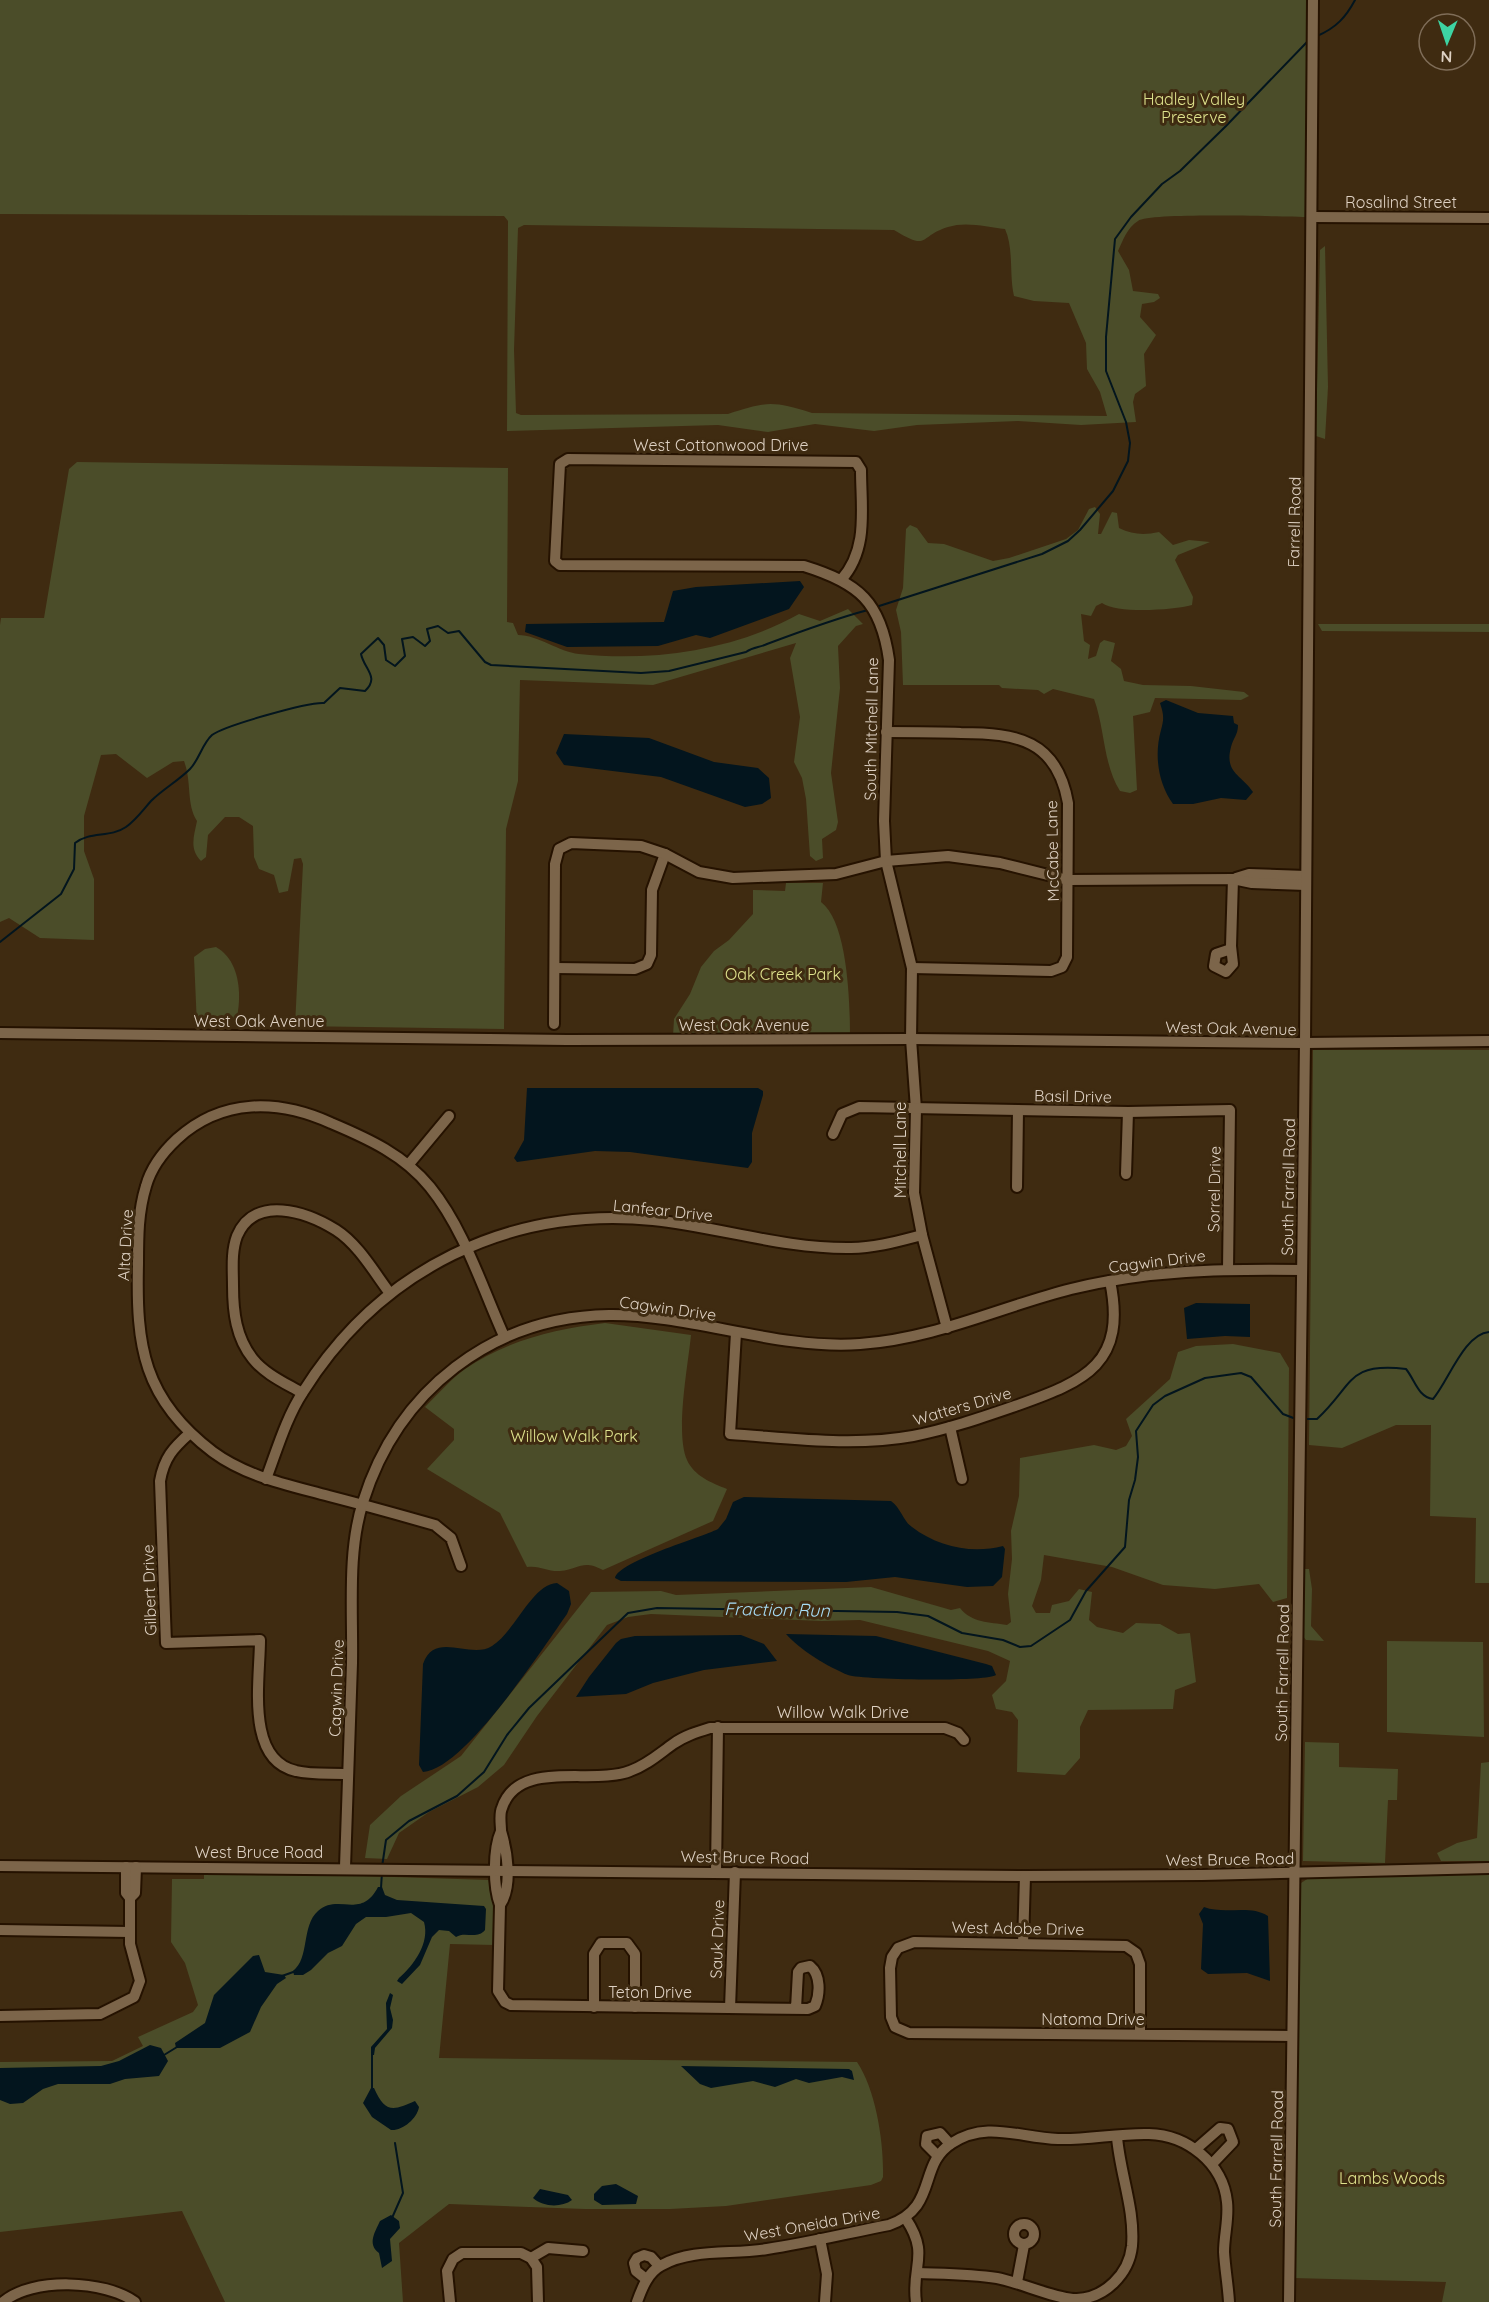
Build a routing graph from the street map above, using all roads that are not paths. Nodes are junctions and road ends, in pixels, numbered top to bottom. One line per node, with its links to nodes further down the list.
1 (1313, 0): 2 (street, Farrell Road)
2 (1312, 217): 3 (street, Rosalind Street); 11 (street, Farrell Road)
3 (1489, 218)
4 (555, 561): 5 (street, South Mitchell Lane); 5 (street, West Cottonwood Drive)
5 (842, 580): 6 (street, South Mitchell Lane)
6 (886, 732): 8 (street, South Mitchell Lane); 10 (street, McCabe Lane)
7 (665, 854): 8 (street); 13 (street); 13 (street)
8 (886, 861): 10 (street); 14 (street, South Mitchell Lane)
9 (1233, 879): 10 (street); 11 (street); 12 (street)
10 (1068, 880): 14 (street, McCabe Lane)
11 (1306, 880): 21 (street, Farrell Road)
12 (1231, 949)
13 (555, 968): 15 (street)
14 (912, 968): 17 (street, South Mitchell Lane)
15 (554, 1024): 18 (street); 19 (street)
16 (0, 1033): 18 (street, West Oak Avenue)
17 (910, 1039): 19 (street, West Oak Avenue); 21 (street, West Oak Avenue); 22 (street, Mitchell Lane)
18 (540, 1040): 19 (street, West Oak Avenue)
19 (567, 1040)
20 (1489, 1041): 21 (street, West Oak Avenue)
21 (1305, 1044): 34 (street, South Farrell Road)
22 (916, 1108): 23 (street, Basil Drive); 27 (street, Basil Drive); 31 (street, Mitchell Lane)
23 (1018, 1110): 25 (street, Basil Drive); 30 (street)
24 (1230, 1110): 25 (street, Basil Drive); 33 (street, Sorrel Drive)
25 (1128, 1112): 29 (street)
26 (448, 1116): 28 (street)
27 (833, 1134)
28 (409, 1164): 32 (street, Alta Drive); 42 (street, Alta Drive)
29 (1126, 1174)
30 (1017, 1186)
31 (922, 1235): 32 (street, Lanfear Drive); 37 (street, Mitchell Lane)
32 (465, 1247): 36 (street, Lanfear Drive); 39 (street, Alta Drive)
33 (1228, 1269): 34 (street, Cagwin Drive); 35 (street, Cagwin Drive)
34 (1302, 1270): 57 (street, South Farrell Road)
35 (1110, 1281): 37 (street, Cagwin Drive); 41 (street, Watters Drive)
36 (389, 1292): 40 (street, Lanfear Drive); 40 (street)
37 (947, 1328): 38 (street, Cagwin Drive)
38 (736, 1333): 39 (street, Cagwin Drive); 41 (street, Watters Drive)
39 (504, 1336): 45 (street, Cagwin Drive)
40 (302, 1393): 43 (street, Lanfear Drive)
41 (950, 1427): 44 (street)
42 (190, 1433): 43 (street, Alta Drive); 49 (street, Gilbert Drive)
43 (266, 1479): 45 (street, Alta Drive)
44 (962, 1479)
45 (362, 1504): 46 (street, Alta Drive); 49 (street, Cagwin Drive)
46 (461, 1566)
47 (717, 1727): 48 (street, Willow Walk Drive); 54 (street, Willow Walk Drive); 55 (street)
48 (964, 1740)
49 (347, 1774): 52 (street, Cagwin Drive)
50 (0, 1866): 51 (street, West Bruce Road)
51 (131, 1867): 52 (street, West Bruce Road); 60 (street)
52 (345, 1867): 54 (street, West Bruce Road)
53 (1489, 1868): 57 (street, West Bruce Road)
54 (502, 1870): 55 (street, West Bruce Road); 62 (street, Willow Walk Drive)
55 (716, 1871): 56 (street, West Bruce Road)
56 (735, 1872): 58 (street, West Bruce Road); 65 (street, Sauk Drive)
57 (1294, 1873): 58 (street, West Bruce Road); 70 (street, South Farrell Road)
58 (1024, 1876): 61 (street)
59 (0, 1930): 60 (street)
60 (130, 1932): 67 (street)
61 (1023, 1944): 68 (street, West Adobe Drive); 69 (street, West Adobe Drive)
62 (505, 2002): 63 (street, Teton Drive)
63 (594, 2007): 64 (street, Teton Drive); 64 (street)
64 (635, 2007): 65 (street, Teton Drive)
65 (730, 2008): 66 (street, Teton Drive)
66 (796, 2008)
67 (0, 2016)
68 (895, 2027): 69 (street, Natoma Drive)
69 (1140, 2034): 70 (street, Natoma Drive)
70 (1292, 2036): 93 (street, South Farrell Road)
71 (1118, 2137): 72 (street, West Oneida Drive); 73 (street, West Oneida Drive); 84 (street)
72 (950, 2144): 74 (street, West Oneida Drive); 74 (street)
73 (1196, 2149): 75 (street, West Oneida Drive); 75 (street)
74 (938, 2156): 76 (street, West Oneida Drive)
75 (1212, 2164): 92 (street, West Oneida Drive)
76 (906, 2219): 77 (street, West Oneida Drive); 82 (street)
77 (820, 2239): 81 (street, West Oneida Drive); 90 (street)
78 (1024, 2245): 84 (street)
79 (583, 2251): 80 (street)
80 (531, 2258): 87 (street); 88 (street)
81 (659, 2266): 83 (street, West Oneida Drive); 83 (street)
82 (918, 2273): 84 (street); 91 (street)
83 (646, 2279): 89 (street, West Oneida Drive)
84 (1017, 2282)
85 (134, 2301): 86 (street)
86 (3, 2302)
87 (450, 2302)
88 (538, 2302)
89 (637, 2302)
90 (825, 2302)
91 (916, 2302)
92 (1229, 2302)
93 (1289, 2302)

